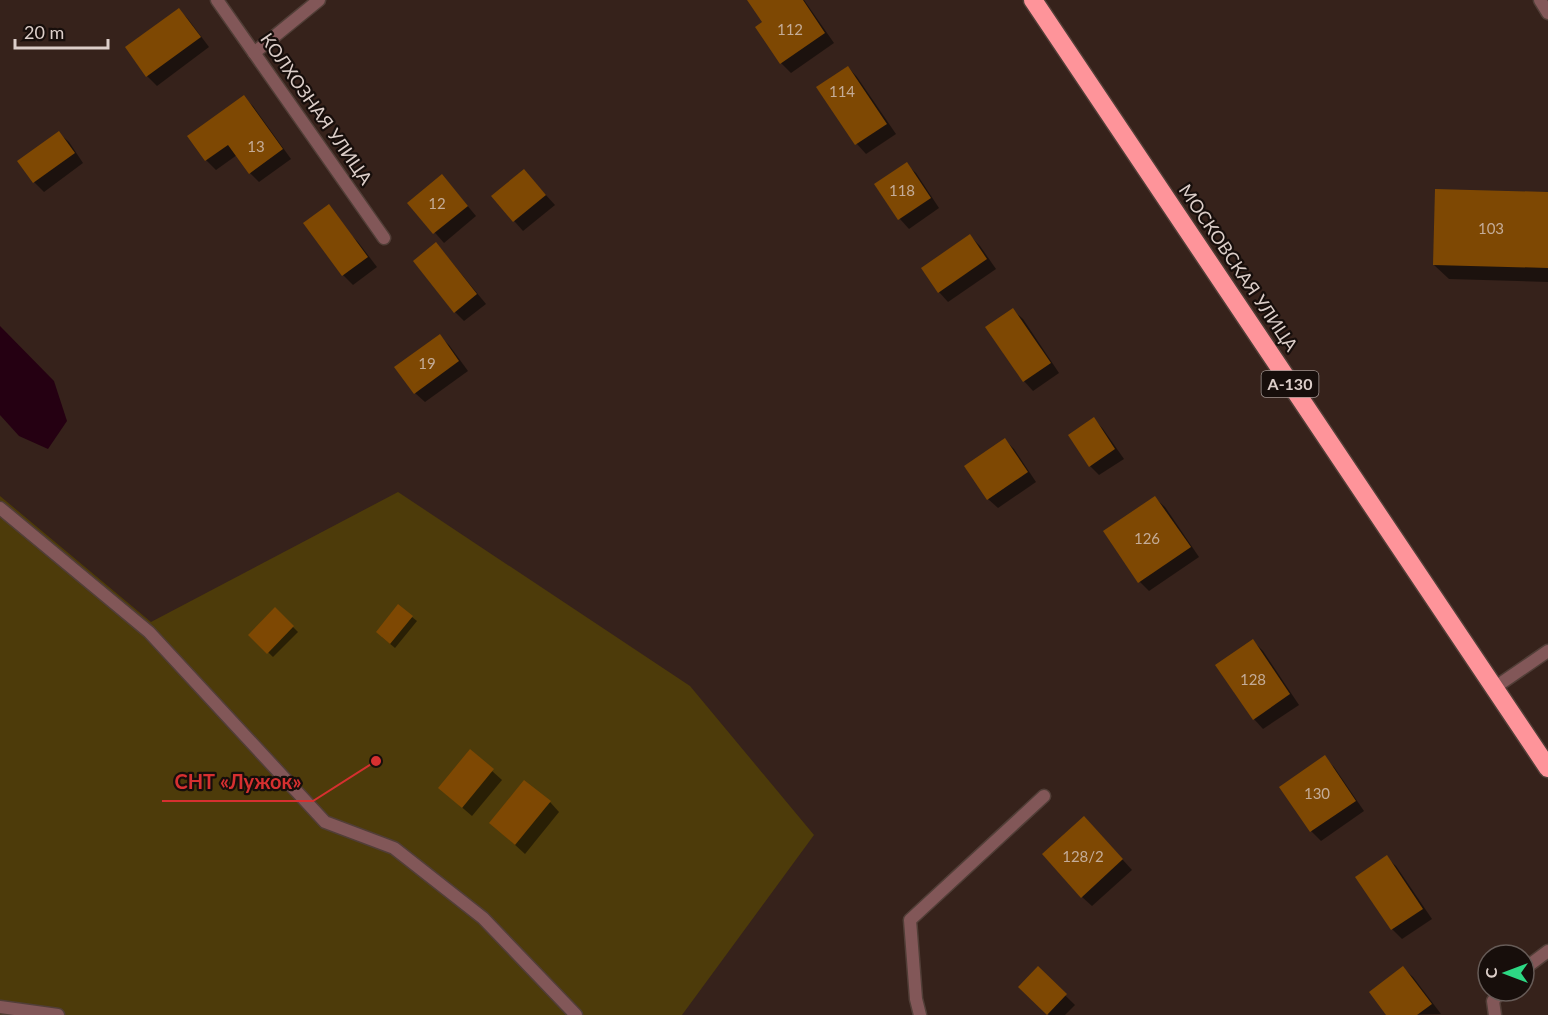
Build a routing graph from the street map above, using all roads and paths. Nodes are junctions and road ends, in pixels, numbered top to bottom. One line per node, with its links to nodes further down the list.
1 (217, 0): 6 (street, КОЛХОЗНАЯ УЛИЦА)
2 (319, 0): 6 (street)
3 (1034, 0): 10 (highway, МОСКОВСКАЯ УЛИЦА / А-130)
4 (1540, 0): 5 (street)
5 (1548, 13)
6 (255, 53): 7 (street, КОЛХОЗНАЯ УЛИЦА)
7 (384, 238)
8 (0, 508): 15 (street)
9 (1548, 651): 10 (street)
10 (1494, 688): 11 (highway, МОСКОВСКАЯ УЛИЦА / А-130)
11 (1548, 768)
12 (1044, 796): 16 (street)
13 (0, 1007): 14 (street)
14 (58, 1015)
15 (576, 1015)
16 (920, 1015)

